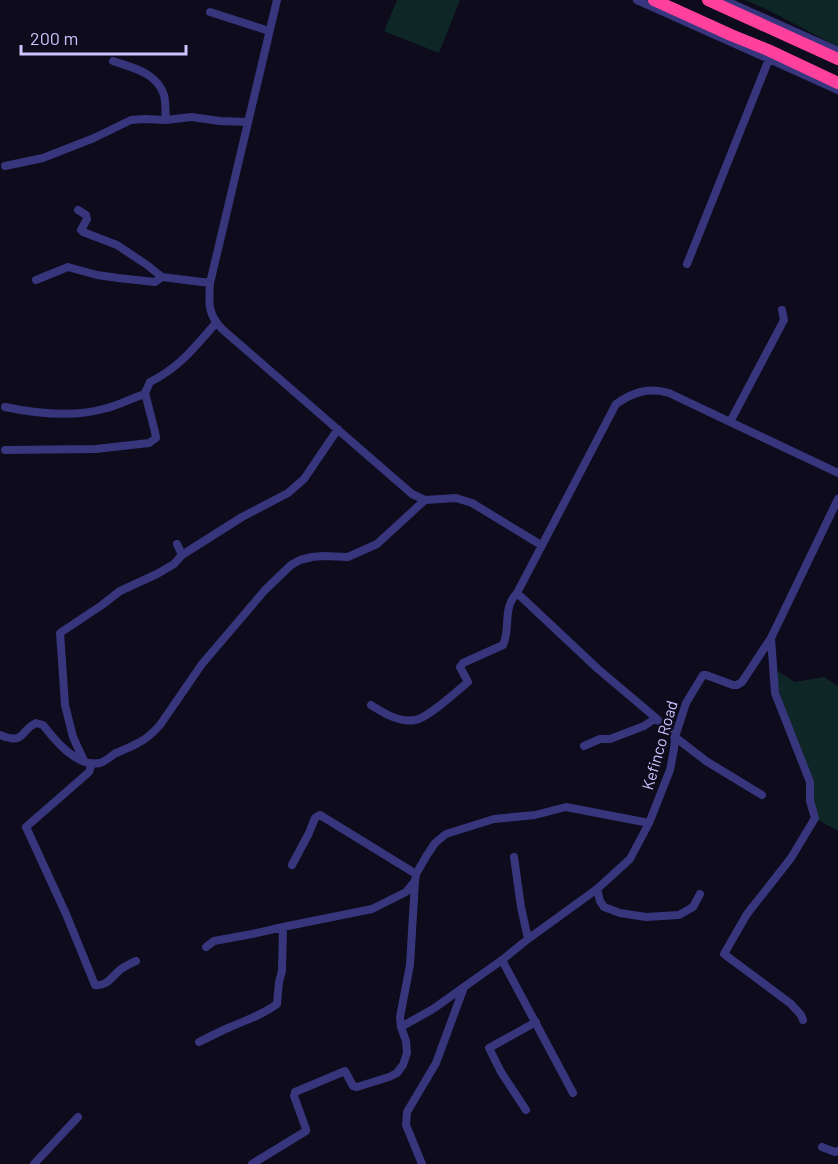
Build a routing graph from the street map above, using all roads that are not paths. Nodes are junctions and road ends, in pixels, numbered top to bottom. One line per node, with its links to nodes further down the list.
1 (277, 0): 9 (street)
2 (637, 0): 12 (street)
3 (654, 0): 10 (highway)
4 (708, 0): 7 (highway)
5 (724, 0): 11 (street)
6 (210, 12): 9 (street)
7 (742, 15): 8 (highway); 10 (highway)
8 (773, 30): 12 (highway); 13 (highway)
9 (269, 31): 18 (street)
10 (731, 35): 12 (highway)
11 (838, 51)
12 (769, 54): 15 (highway); 16 (street); 21 (street)
13 (838, 59)
14 (113, 61): 17 (street)
15 (838, 83)
16 (838, 90)
17 (166, 120): 18 (street); 19 (street)
18 (247, 122): 24 (street)
19 (4, 166)
20 (78, 210): 22 (street)
21 (687, 264)
22 (162, 277): 23 (street); 24 (street)
23 (36, 280)
24 (210, 283): 26 (street)
25 (782, 310): 29 (street)
26 (216, 322): 27 (street); 30 (street)
27 (145, 393): 28 (street); 31 (street)
28 (5, 407)
29 (730, 422): 32 (street); 36 (street)
30 (338, 429): 34 (street); 37 (street)
31 (5, 450)
32 (838, 473)
33 (838, 499): 39 (street, Kefinco Road)
34 (425, 500): 36 (street); 45 (street)
35 (177, 544): 37 (street)
36 (541, 545): 38 (street)
37 (182, 555): 45 (street)
38 (518, 593): 40 (street); 41 (street)
39 (771, 638): 43 (street, Kefinco Road); 59 (street)
40 (371, 705)
41 (656, 718): 43 (street); 44 (street)
42 (0, 735): 45 (street)
43 (675, 737): 46 (street); 47 (street, Kefinco Road)
44 (584, 746)
45 (88, 762): 57 (street)
46 (762, 795)
47 (649, 823): 50 (street); 51 (street, Kefinco Road)
48 (514, 857): 54 (street)
49 (292, 865): 50 (street)
50 (415, 878): 53 (street); 61 (street)
51 (597, 890): 52 (street); 54 (street, Kefinco Road)
52 (700, 894)
53 (283, 927): 55 (street); 62 (street)
54 (528, 939): 56 (street, Kefinco Road)
55 (206, 947)
56 (502, 960): 58 (street, Kefinco Road); 60 (street)
57 (136, 961)
58 (465, 987): 61 (street, Kefinco Road); 70 (street)
59 (803, 1020)
60 (536, 1022): 63 (street); 64 (street)
61 (401, 1027): 69 (street)
62 (199, 1042)
63 (573, 1093)
64 (526, 1110)
65 (78, 1117): 68 (street)
66 (822, 1147): 67 (street)
67 (838, 1151)
68 (34, 1164)
69 (252, 1164)
70 (422, 1164)

